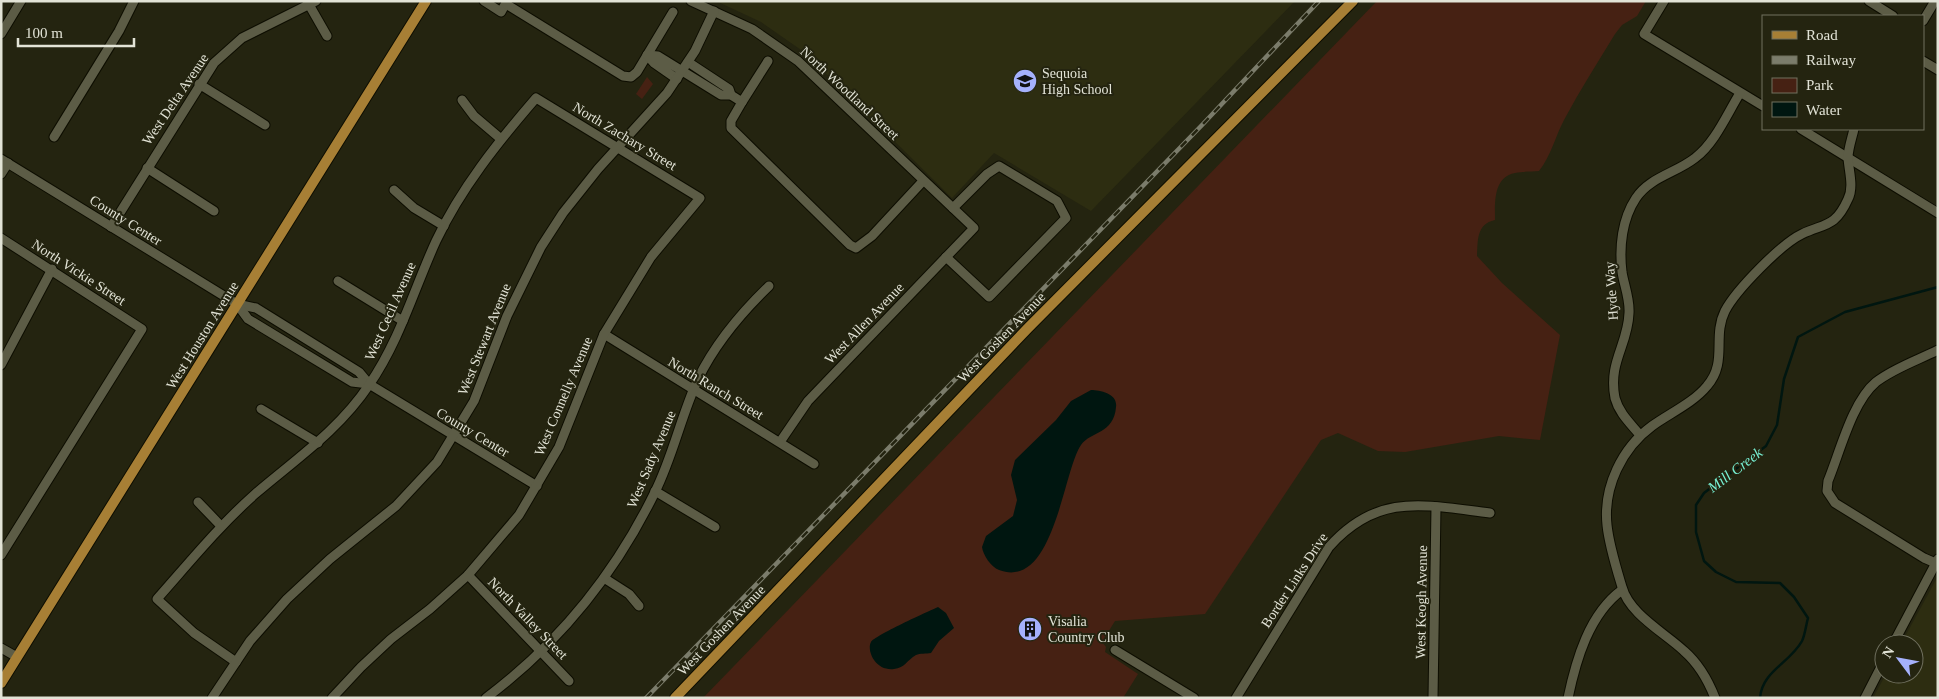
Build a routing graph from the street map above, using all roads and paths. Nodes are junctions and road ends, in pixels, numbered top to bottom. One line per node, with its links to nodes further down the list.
1 (21, 1): 16 (street)
2 (134, 1): 34 (street)
3 (426, 1): 55 (main road, West Houston Avenue)
4 (484, 1): 11 (street)
5 (691, 1): 12 (street, North Woodland Street)
6 (1353, 1): 93 (main road, West Goshen Avenue)
7 (1664, 1): 25 (street)
8 (1869, 1): 14 (street)
9 (1935, 1): 15 (street)
10 (311, 3): 17 (street); 24 (street, West Delta Avenue)
11 (506, 3): 18 (street)
12 (714, 11): 20 (street, West Stewart Avenue); 41 (street, North Woodland Street)
13 (673, 12): 18 (street)
14 (1891, 15)
15 (1924, 19)
16 (1, 34)
17 (327, 36)
18 (647, 55): 23 (street)
19 (768, 61): 29 (street)
20 (688, 62): 23 (street, West Stewart Avenue); 26 (street)
21 (1924, 62): 22 (street)
22 (1938, 70)
23 (680, 75): 26 (street); 36 (street, West Stewart Avenue)
24 (199, 84): 31 (street); 39 (street, West Delta Avenue)
25 (1740, 93): 30 (street); 63 (street, Hyde Way)
26 (731, 95): 29 (street)
27 (536, 98): 35 (street, West Cecil Avenue); 36 (street, North Zachary Street)
28 (462, 100): 35 (street)
29 (742, 102): 41 (street)
30 (1762, 105)
31 (265, 125)
32 (1802, 130): 37 (street)
33 (1854, 130): 37 (street)
34 (54, 137)
35 (501, 139): 47 (street, West Cecil Avenue)
36 (618, 148): 43 (street, North Zachary Street); 64 (street, West Stewart Avenue)
37 (1848, 157): 46 (street); 63 (street)
38 (5, 161): 40 (street); 48 (street, County Center)
39 (147, 168): 45 (street); 48 (street, West Delta Avenue)
40 (1, 174)
41 (923, 181): 44 (street, North Woodland Street)
42 (394, 190): 47 (street)
43 (700, 198): 57 (street, West Connelly Avenue)
44 (953, 208): 49 (street, North Woodland Street); 51 (street)
45 (214, 211)
46 (1938, 213)
47 (444, 226): 56 (street, West Cecil Avenue)
48 (111, 227): 55 (street, County Center)
49 (974, 228): 51 (street, West Allen Avenue)
50 (1, 238): 52 (street, North Vickie Street)
51 (946, 257): 65 (street, West Allen Avenue)
52 (52, 269): 59 (street); 75 (street, North Vickie Street)
53 (338, 281): 56 (street)
54 (769, 286): 61 (street, West Sady Avenue)
55 (237, 304): 60 (street, County Center); 60 (street, County Center); 85 (main road, West Houston Avenue)
56 (403, 321): 60 (street, West Cecil Avenue)
57 (604, 334): 61 (street, North Ranch Street); 68 (street, West Connelly Avenue)
58 (1938, 350): 76 (street)
59 (1, 365)
60 (369, 384): 64 (street, County Center); 66 (street, West Cecil Avenue)
61 (693, 391): 65 (street, North Ranch Street); 69 (street, West Sady Avenue)
62 (261, 409): 66 (street)
63 (1640, 435): 79 (street)
64 (454, 437): 68 (street, County Center); 86 (street, West Stewart Avenue)
65 (780, 442): 67 (street, North Ranch Street)
66 (318, 444): 73 (street, West Cecil Avenue)
67 (814, 464)
68 (537, 486): 77 (street, West Connelly Avenue)
69 (656, 491): 74 (street); 78 (street, West Sady Avenue)
70 (198, 502): 73 (street)
71 (1436, 507): 72 (street, Border Links Drive); 95 (street, Border Links Drive); 96 (street, West Keogh Avenue)
72 (1490, 513)
73 (222, 526): 86 (street, West Cecil Avenue)
74 (715, 527)
75 (1, 555)
76 (1937, 562): 81 (street)
77 (468, 575): 84 (street, North Valley Street); 91 (street, West Connelly Avenue)
78 (604, 578): 80 (street); 84 (street, West Sady Avenue)
79 (1622, 590): 97 (street); 98 (street)
80 (639, 606)
81 (1898, 634)
82 (1, 648): 85 (street)
83 (1115, 650): 94 (street)
84 (540, 652): 87 (street, North Valley Street); 92 (street, West Sady Avenue)
85 (17, 658): 89 (main road, West Houston Avenue)
86 (236, 662): 90 (street, West Stewart Avenue)
87 (569, 680)
88 (1874, 680): 99 (street)
89 (1, 683)
90 (212, 698)
91 (332, 698)
92 (486, 698)
93 (675, 698)
94 (1194, 698)
95 (1236, 698)
96 (1433, 698)
97 (1568, 698)
98 (1715, 698)
99 (1865, 698)

